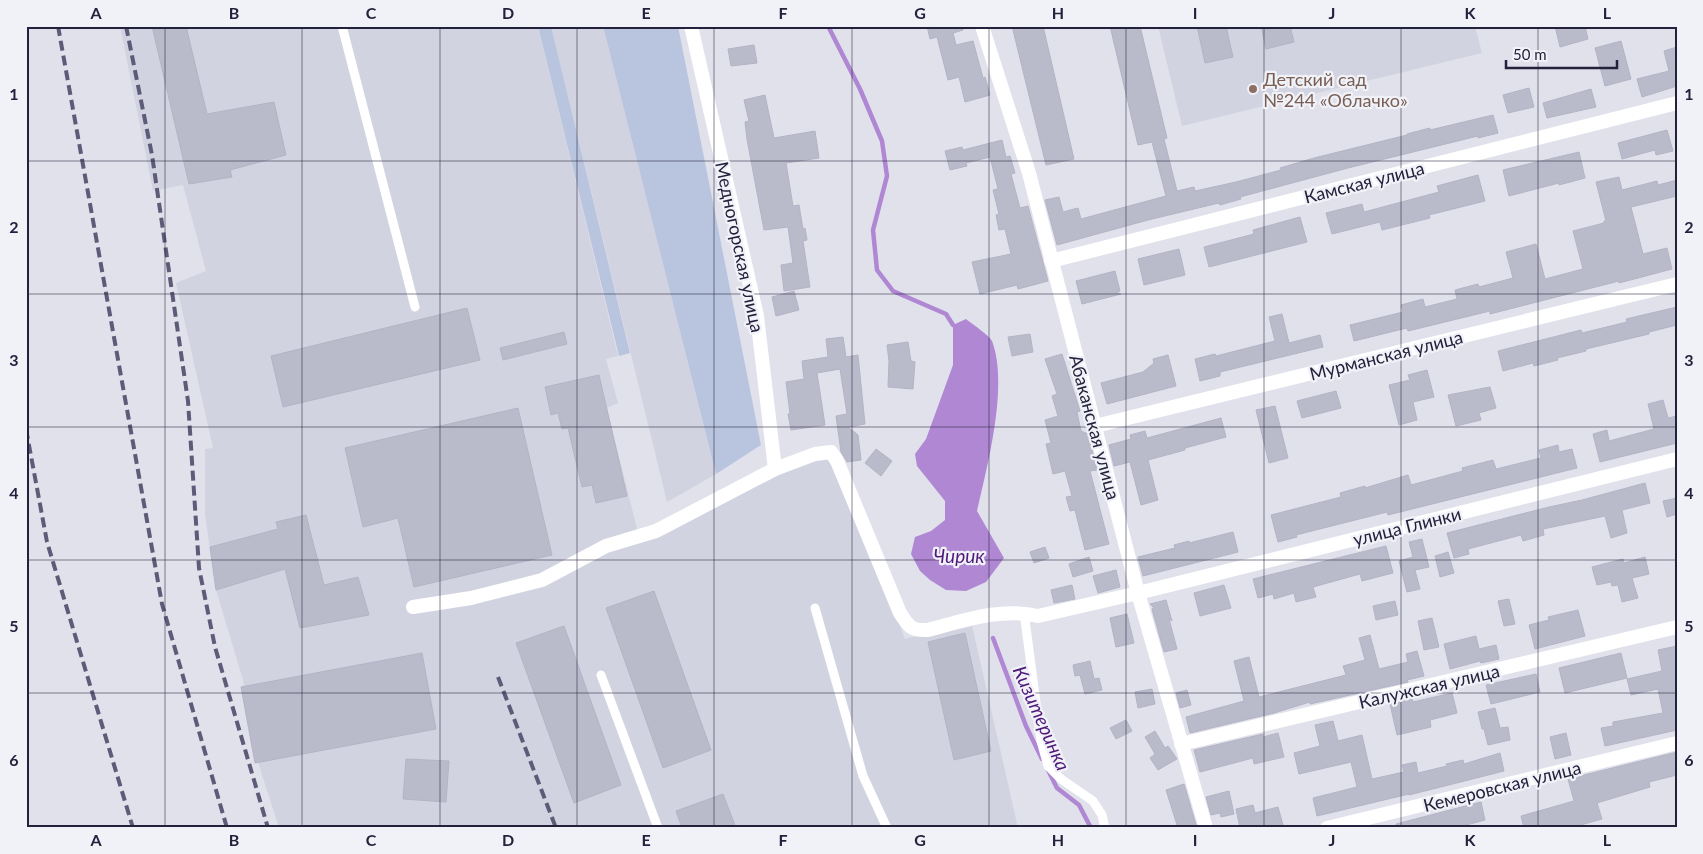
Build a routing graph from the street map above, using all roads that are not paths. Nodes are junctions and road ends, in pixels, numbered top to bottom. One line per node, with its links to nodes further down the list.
1 (342, 26): 7 (lane)
2 (691, 26): 10 (street, Медногорская улица)
3 (982, 26): 5 (street, Абаканская улица)
4 (1677, 103): 5 (street, Камская улица)
5 (1051, 262): 8 (street, Абаканская улица)
6 (1677, 284): 8 (street, Мурманская улица)
7 (414, 308)
8 (1095, 426): 11 (street, Абаканская улица)
9 (1677, 459): 11 (street, улица Глинки)
10 (775, 469): 12 (street); 14 (street, улица Глинки)
11 (1138, 593): 14 (street, улица Глинки); 18 (street, Абаканская улица)
12 (413, 607)
13 (815, 608): 20 (lane)
14 (1024, 612): 21 (lane)
15 (1677, 627): 18 (street, Калужская улица)
16 (601, 675): 19 (lane)
17 (1677, 743): 23 (street, Кемеровская улица)
18 (1181, 744): 22 (street, Абаканская улица)
19 (658, 828)
20 (886, 828)
21 (1105, 828)
22 (1206, 828)
23 (1327, 828)

